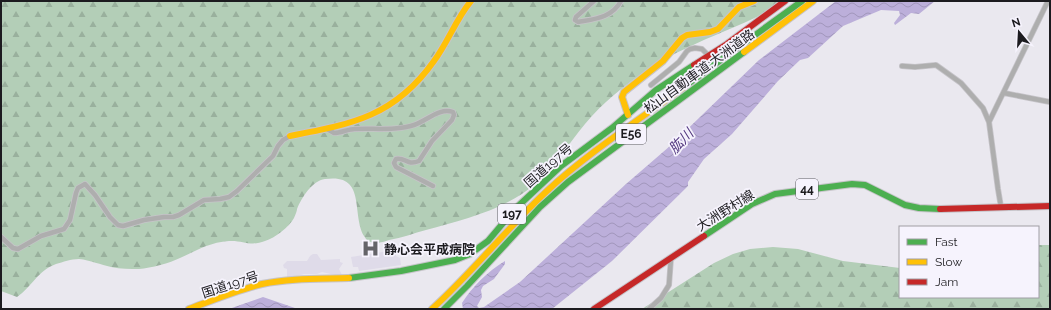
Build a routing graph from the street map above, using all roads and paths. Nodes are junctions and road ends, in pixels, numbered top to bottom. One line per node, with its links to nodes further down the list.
1 (471, 1): 16 (main road)
2 (594, 1): 3 (street)
3 (621, 1)
4 (754, 1): 14 (main road)
5 (785, 1): 9 (main road, 国道197号 / 197)
6 (802, 1): 24 (main road, 松山自動車道;大洲道路 / E56)
7 (814, 1): 25 (main road, 松山自動車道;大洲道路 / E56)
8 (1048, 1): 12 (street)
9 (708, 56): 11 (street); 14 (main road, 国道197号 / 197)
10 (902, 66): 15 (street)
11 (651, 85)
12 (1004, 93): 13 (street); 15 (street)
13 (1050, 102)
14 (628, 114): 23 (main road, 国道197号 / 197)
15 (989, 122): 20 (street)
16 (327, 129): 17 (main road); 18 (street)
17 (290, 136): 21 (street)
18 (433, 186)
19 (1050, 206): 20 (main road, 大洲野村線 / 44)
20 (1001, 207): 22 (main road, 大洲野村線 / 44)
21 (1, 237)
22 (671, 258): 26 (main road, 大洲野村線 / 44); 27 (street)
23 (188, 309)
24 (432, 309)
25 (444, 309)
26 (594, 309)
27 (649, 309)

